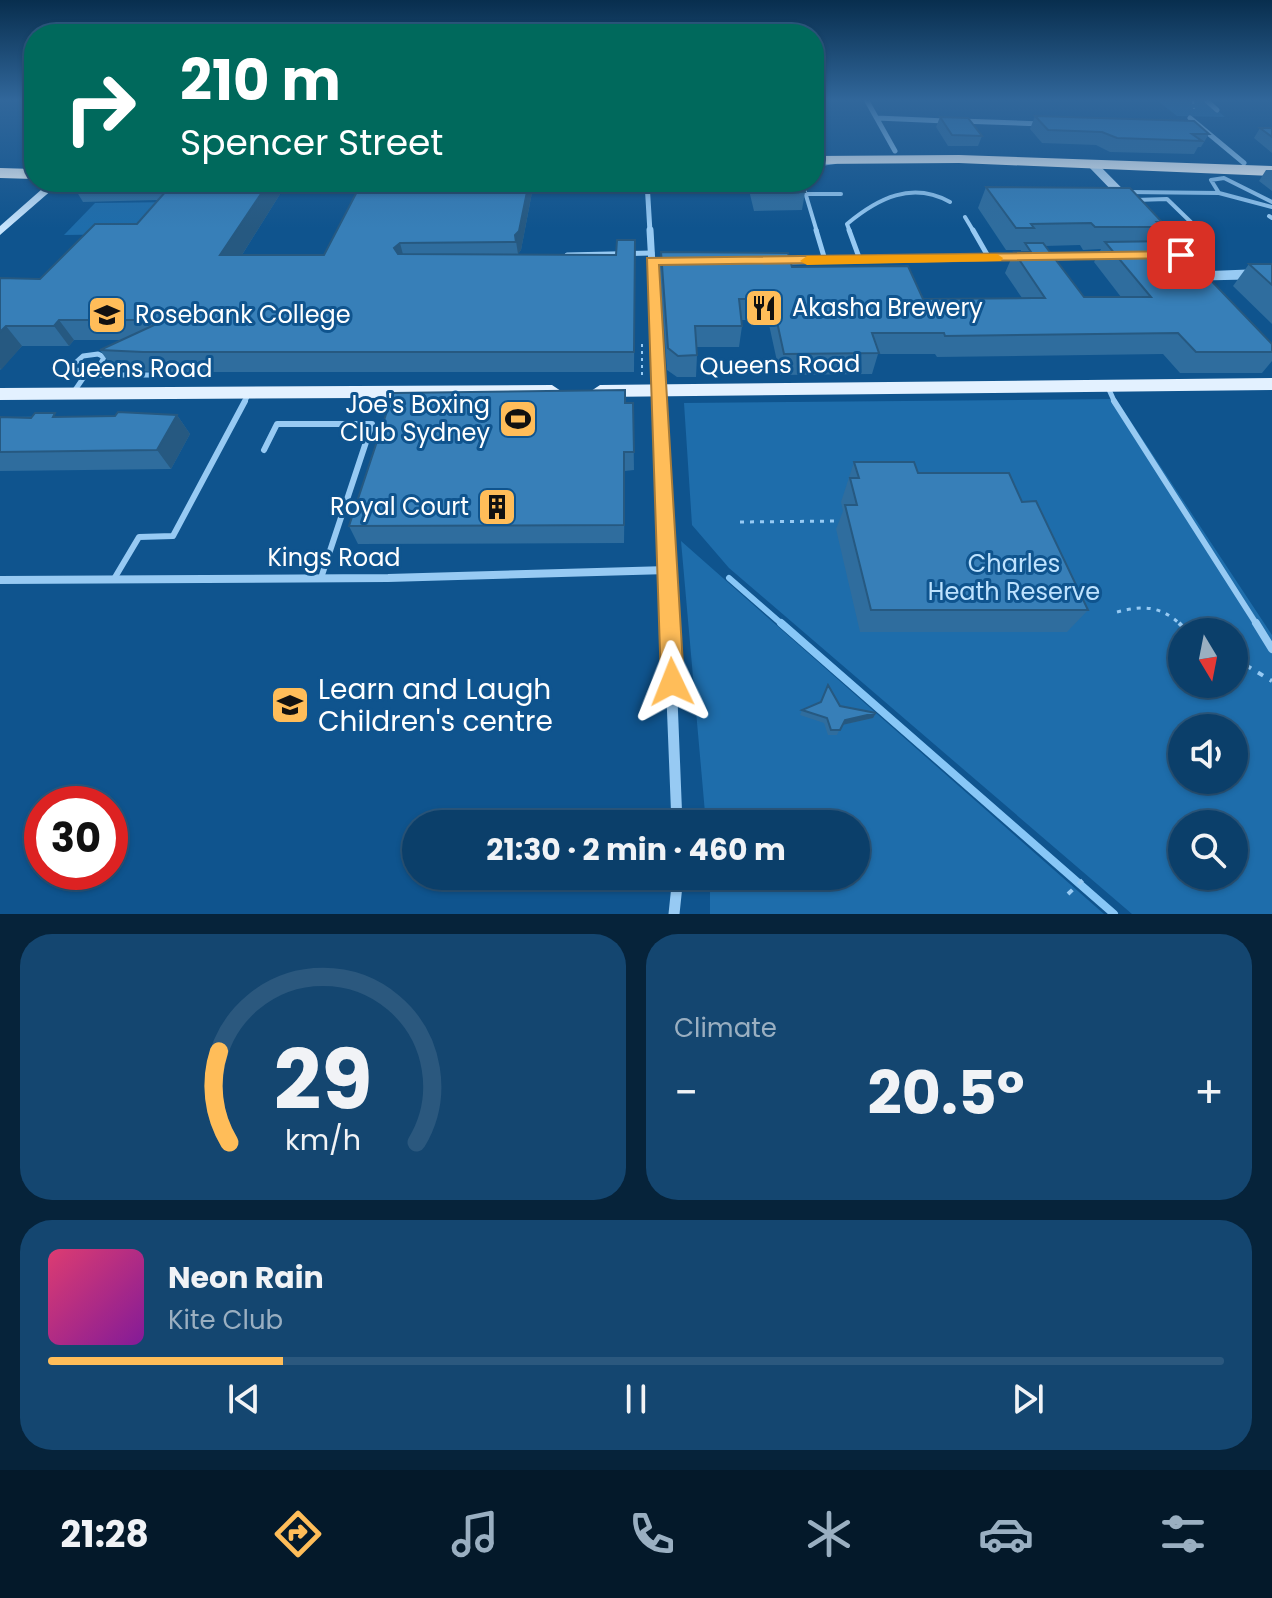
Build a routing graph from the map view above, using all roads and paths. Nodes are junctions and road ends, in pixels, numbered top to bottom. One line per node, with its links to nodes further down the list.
1 (891, 144): 3 (street)
2 (1221, 144): 6 (street)
3 (895, 151): 4 (highway); 6 (highway)
4 (824, 153)
5 (824, 161): 7 (highway)
6 (1244, 163): 8 (highway)
7 (1092, 164): 11 (highway); 19 (street)
8 (1272, 164)
9 (0, 165): 10 (highway)
10 (24, 165)
11 (1272, 171)
12 (0, 173): 13 (highway)
13 (24, 174)
14 (45, 192): 24 (street)
15 (648, 192): 30 (street)
16 (1219, 193): 19 (lane); 21 (lane); 21 (lane)
17 (804, 194): 18 (lane); 32 (lane)
18 (841, 194)
19 (1124, 200): 23 (street); 23 (lane)
20 (950, 202): 33 (lane)
21 (1272, 205)
22 (965, 217): 31 (lane)
23 (1156, 230): 27 (street)
24 (0, 232)
25 (555, 255): 26 (lane)
26 (586, 255): 30 (lane); 36 (lane)
27 (1181, 255): 29 (street); 38 (street)
28 (1123, 256): 31 (street)
29 (1167, 256)
30 (652, 257): 34 (street); 44 (street)
31 (989, 258): 33 (street)
32 (825, 260): 33 (street); 35 (street)
33 (860, 260)
34 (668, 261)
35 (778, 261)
36 (585, 267)
37 (1258, 274): 38 (lane)
38 (1200, 276): 39 (street)
39 (1212, 288)
40 (86, 373): 40 (lane); 41 (lane); 45 (lane)
41 (152, 375)
42 (1107, 385): 43 (main road, Queens Road); 44 (main road, Queens Road); 57 (lane)
43 (1271, 385)
44 (658, 391): 46 (main road, Queens Road); 51 (street)
45 (73, 393): 46 (main road, Queens Road); 47 (main road, Queens Road)
46 (249, 393): 53 (lane)
47 (0, 394)
48 (264, 450): 52 (lane)
49 (846, 521): 50 (path)
50 (740, 522)
51 (668, 570): 52 (street, Kings Road); 60 (street)
52 (321, 578): 53 (street, Kings Road)
53 (114, 579): 54 (street, Kings Road)
54 (0, 580)
55 (1117, 612): 56 (path)
56 (1175, 618)
57 (1272, 649)
58 (1248, 666): 59 (path)
59 (1272, 681)
60 (677, 810)
61 (1085, 878): 63 (path)
62 (677, 890): 64 (street)
63 (1068, 894)
64 (674, 914)

